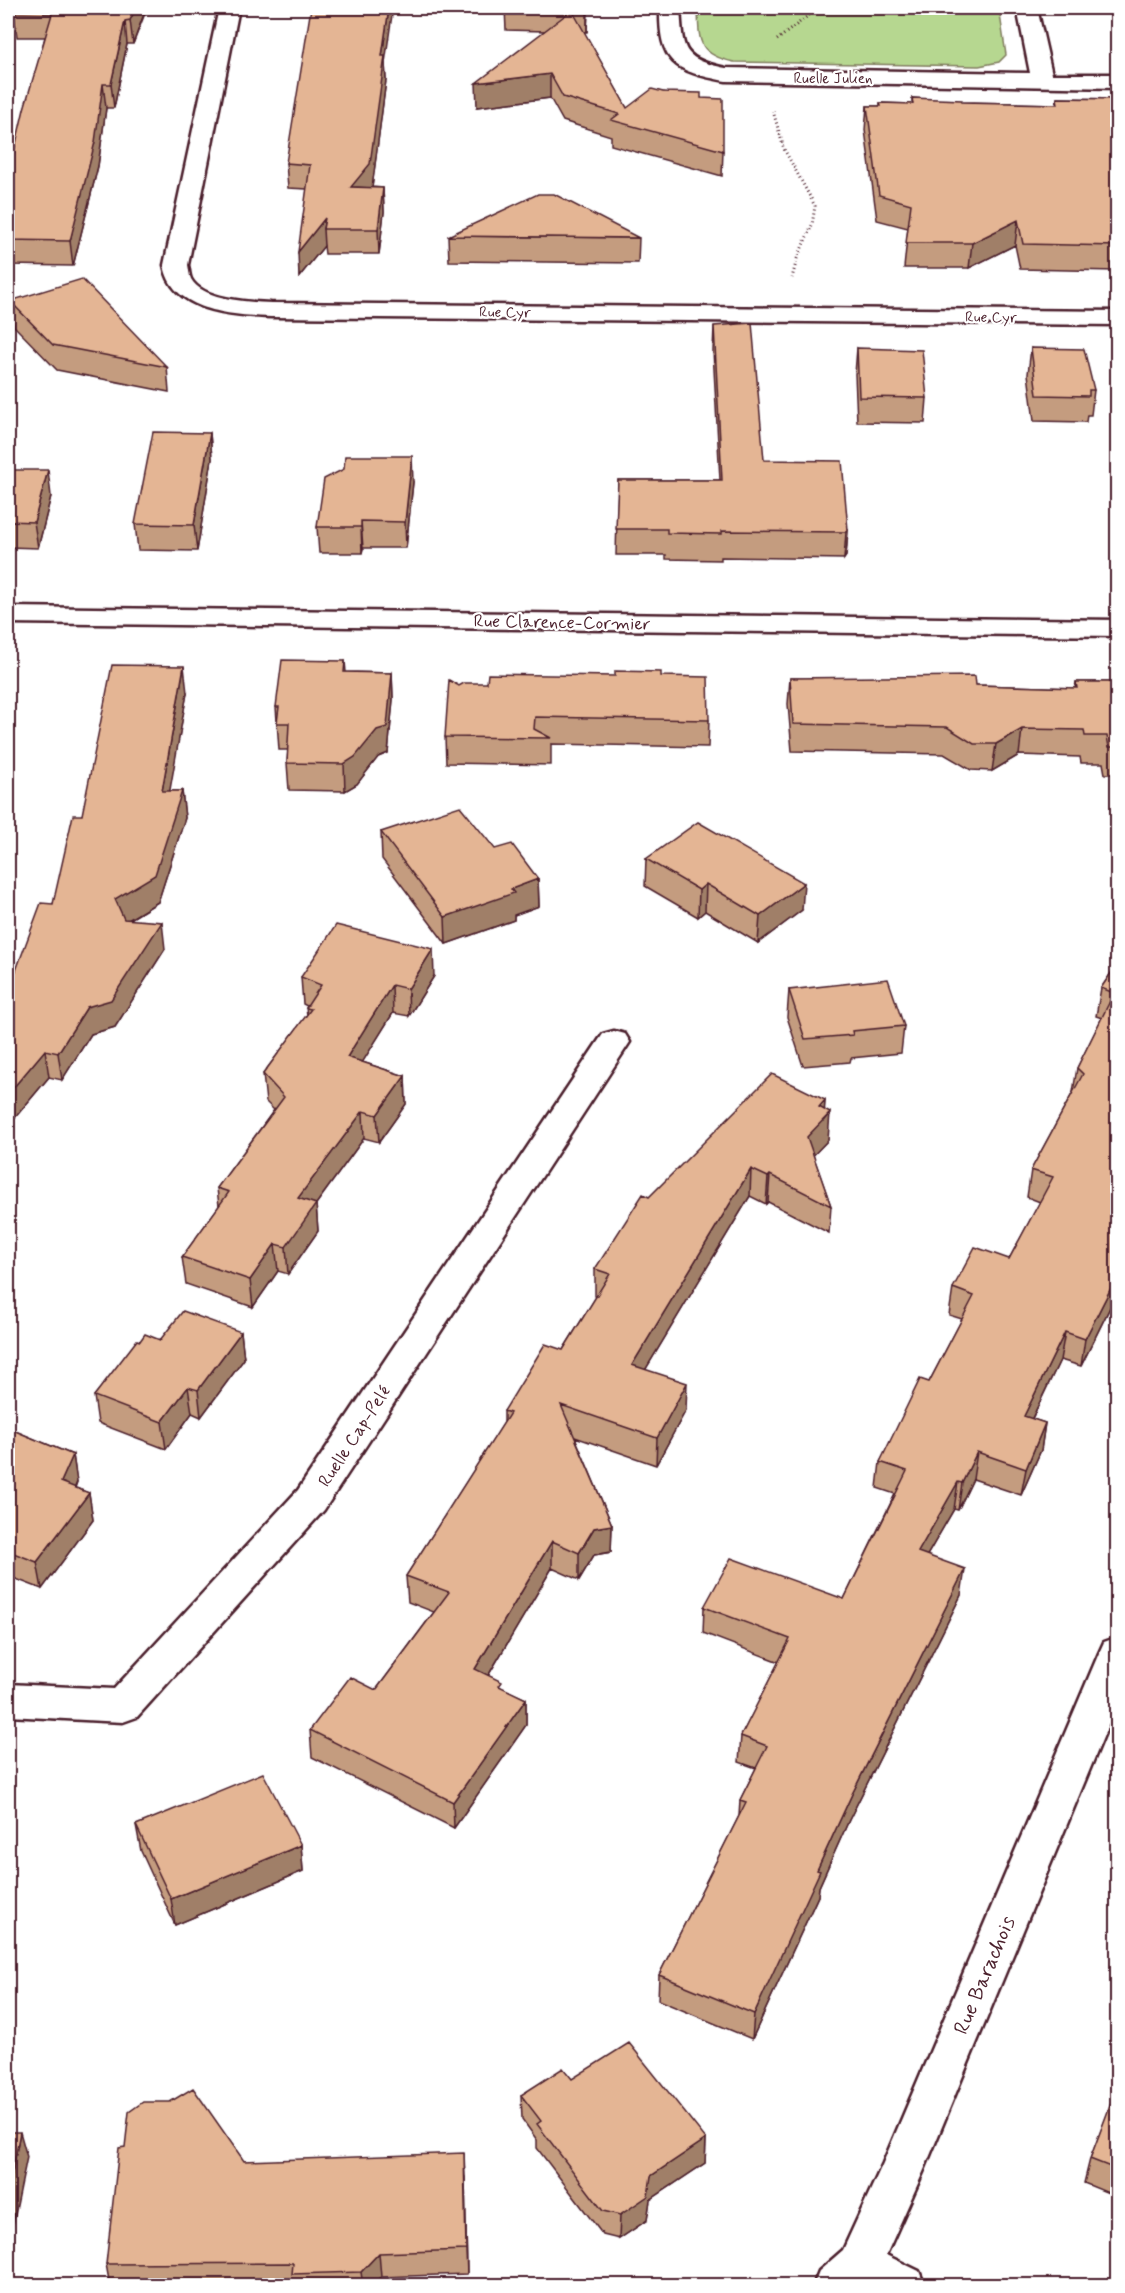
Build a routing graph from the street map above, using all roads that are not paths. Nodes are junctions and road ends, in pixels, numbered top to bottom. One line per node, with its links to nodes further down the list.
1 (229, 8): 6 (street, Rue Cyr)
2 (670, 8): 4 (street, Ruelle Julien)
3 (1028, 8): 4 (street)
4 (1042, 80): 5 (street, Ruelle Julien)
5 (1118, 81)
6 (1118, 318)
7 (8, 615): 8 (street, Rue Clarence-Cormier)
8 (1118, 628)
9 (614, 1042): 11 (street, Ruelle Cap-Pelé)
10 (1118, 1653): 12 (street, Rue Barachois)
11 (8, 1700)
12 (847, 2275): 13 (street)
13 (903, 2286)

